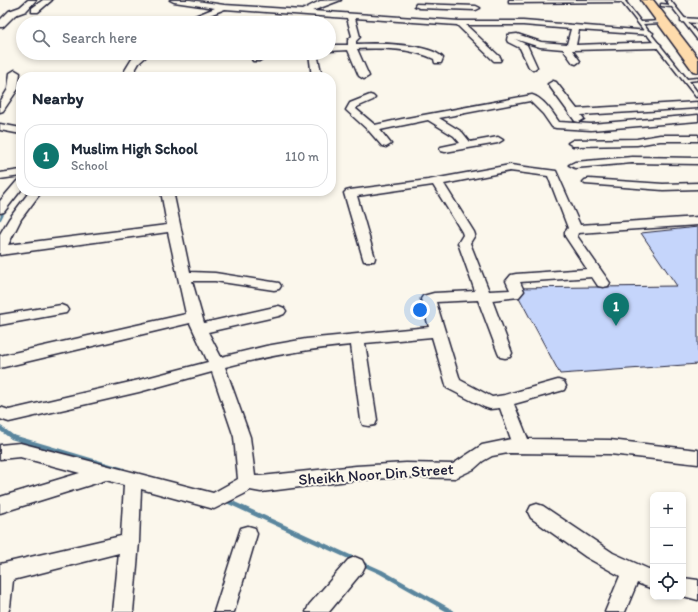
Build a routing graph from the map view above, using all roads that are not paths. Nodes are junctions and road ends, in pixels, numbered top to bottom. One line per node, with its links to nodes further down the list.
1 (32, 0): 26 (street)
2 (48, 0): 14 (street)
3 (174, 0): 12 (street)
4 (337, 0): 15 (street)
5 (474, 0): 13 (street)
6 (545, 0): 7 (street); 9 (street)
7 (622, 0): 25 (lane)
8 (647, 0): 21 (highway)
9 (512, 1)
10 (421, 3): 13 (street); 20 (street)
11 (665, 3): 21 (highway)
12 (226, 5): 15 (street); 18 (street)
13 (476, 8): 24 (street)
14 (35, 10)
15 (304, 12): 16 (street)
16 (319, 12): 17 (street); 19 (street)
17 (350, 15): 20 (street); 31 (street)
18 (199, 16)
19 (319, 16)
20 (414, 19): 23 (street)
21 (670, 21): 22 (street); 25 (lane); 29 (lane); 34 (highway); 41 (highway)
22 (698, 21)
23 (460, 23): 24 (street); 37 (street)
24 (480, 23): 27 (street)
25 (640, 23): 28 (lane)
26 (0, 25)
27 (576, 27): 28 (street); 32 (street)
28 (649, 33): 30 (lane)
29 (698, 38)
30 (657, 45): 32 (street); 47 (lane)
31 (351, 47): 33 (street); 38 (street); 45 (street)
32 (571, 47): 39 (street); 40 (street)
33 (336, 48)
34 (698, 49)
35 (137, 60): 43 (street)
36 (314, 60): 44 (street)
37 (496, 60)
38 (438, 61)
39 (576, 61)
40 (533, 67)
41 (698, 68)
42 (15, 72): 52 (street)
43 (127, 72)
44 (316, 72)
45 (364, 76)
46 (698, 79): 47 (lane)
47 (686, 80): 49 (lane)
48 (553, 84): 53 (street)
49 (698, 96)
50 (370, 98): 58 (street)
51 (698, 105): 53 (street)
52 (0, 110)
53 (574, 112): 56 (street)
54 (430, 117): 56 (street); 58 (street); 64 (street)
55 (698, 118): 56 (street)
56 (585, 126)
57 (0, 127): 59 (street)
58 (373, 129): 63 (street)
59 (16, 130)
60 (698, 138): 62 (street)
61 (498, 140): 64 (street)
62 (573, 143)
63 (386, 144)
64 (468, 146): 65 (street)
65 (445, 149)
66 (698, 161): 67 (street)
67 (575, 164)
68 (16, 174): 69 (street)
69 (0, 176)
70 (438, 182): 79 (street); 82 (street); 85 (street)
71 (589, 182): 72 (street)
72 (698, 186)
73 (16, 189): 76 (street)
74 (32, 196): 80 (street)
75 (168, 196): 78 (street)
76 (0, 209)
77 (698, 220): 79 (street)
78 (174, 228): 81 (street); 83 (street)
79 (575, 229): 85 (street)
80 (3, 234): 81 (street)
81 (0, 250)
82 (370, 258)
83 (184, 276): 84 (street); 89 (street)
84 (274, 286)
85 (483, 295): 90 (street); 92 (street)
86 (61, 310): 88 (street)
87 (279, 311): 89 (street)
88 (0, 320)
89 (197, 323): 93 (street); 94 (street)
90 (437, 331): 91 (street); 96 (street)
91 (357, 338): 94 (street); 98 (street)
92 (505, 353)
93 (0, 362)
94 (216, 364): 97 (street); 104 (street)
95 (558, 386): 96 (street)
96 (505, 400): 99 (street)
97 (0, 412)
98 (369, 420)
99 (522, 445): 101 (street, Sheikh Noor Din Street); 104 (street, Sheikh Noor Din Street)
100 (0, 452): 102 (street)
101 (698, 457)
102 (108, 472): 103 (street); 105 (street)
103 (133, 479): 104 (street); 108 (street)
104 (243, 486)
105 (0, 505)
106 (537, 512): 111 (street)
107 (248, 534): 117 (street)
108 (130, 542): 110 (street); 116 (street)
109 (355, 566): 118 (street)
110 (2, 573): 115 (street)
111 (631, 573): 112 (street); 119 (street)
112 (650, 579)
113 (686, 588): 114 (street)
114 (698, 590)
115 (0, 607)
116 (123, 612)
117 (224, 612)
118 (316, 612)
119 (615, 612)

